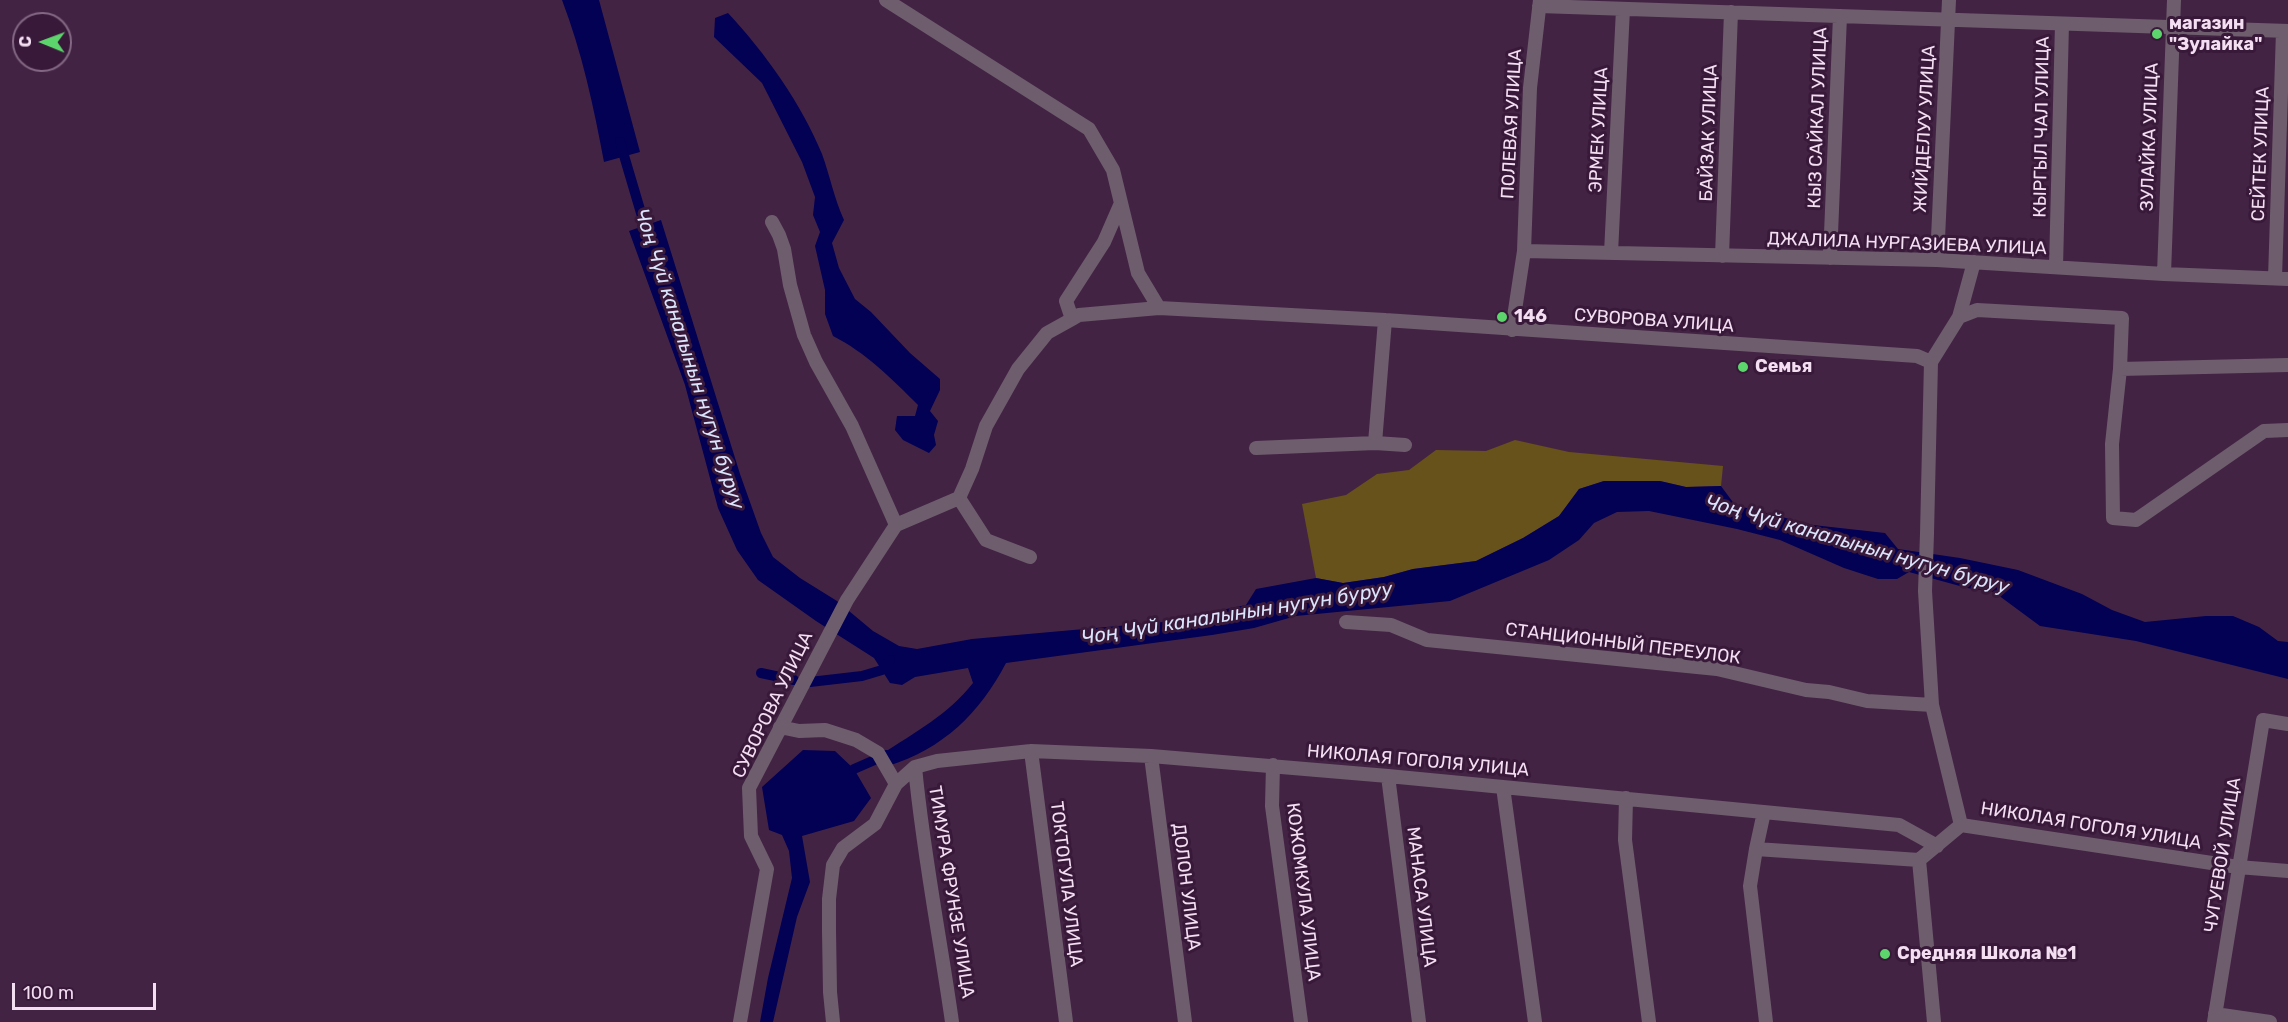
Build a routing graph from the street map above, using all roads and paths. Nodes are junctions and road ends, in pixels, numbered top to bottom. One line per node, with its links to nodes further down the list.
1 (886, 0): 12 (street)
2 (1949, 0): 8 (street, ЖИЙДЕЛУУ УЛИЦА)
3 (2174, 0): 10 (street, ЗУЛАЙКА УЛИЦА)
4 (1540, 3): 5 (street); 14 (street, ПОЛЕВАЯ УЛИЦА)
5 (1623, 9): 6 (street); 15 (street, ЭРМЕК УЛИЦА)
6 (1731, 12): 7 (street); 16 (street, БАЙЗАК УЛИЦА)
7 (1840, 16): 8 (street); 17 (street, КЫЗ САЙКАЛ УЛИЦА)
8 (1948, 20): 9 (street); 18 (street, ЖИЙДЕЛУУ УЛИЦА)
9 (2062, 24): 10 (street); 20 (street, КЫРГЫЛ ЧАЛ УЛИЦА)
10 (2172, 28): 11 (street); 21 (street, ЗУЛАЙКА УЛИЦА)
11 (2286, 31): 22 (street, СЕЙТЕК УЛИЦА)
12 (1121, 203): 23 (street); 25 (street)
13 (772, 222): 36 (street)
14 (1524, 251): 15 (street, ДЖАЛИЛА НУРГАЗИЕВА УЛИЦА); 27 (street, ПОЛЕВАЯ УЛИЦА)
15 (1611, 253): 16 (street, ДЖАЛИЛА НУРГАЗИЕВА УЛИЦА)
16 (1722, 256): 17 (street, ДЖАЛИЛА НУРГАЗИЕВА УЛИЦА)
17 (1830, 258): 18 (street, ДЖАЛИЛА НУРГАЗИЕВА УЛИЦА)
18 (1937, 260): 19 (street, ДЖАЛИЛА НУРГАЗИЕВА УЛИЦА)
19 (1974, 262): 20 (street, ДЖАЛИЛА НУРГАЗИЕВА УЛИЦА); 24 (street)
20 (2056, 267): 21 (street, ДЖАЛИЛА НУРГАЗИЕВА УЛИЦА)
21 (2164, 274): 22 (street, ДЖАЛИЛА НУРГАЗИЕВА УЛИЦА)
22 (2281, 278)
23 (1159, 308): 25 (street, СУВОРОВА УЛИЦА); 26 (street, СУВОРОВА УЛИЦА)
24 (1959, 317): 28 (street); 30 (street)
25 (1072, 319): 35 (street, СУВОРОВА УЛИЦА)
26 (1385, 320): 27 (street, СУВОРОВА УЛИЦА); 32 (street)
27 (1512, 330): 28 (street, СУВОРОВА УЛИЦА)
28 (1930, 362): 39 (street)
29 (2288, 365): 30 (street)
30 (2120, 369): 31 (street)
31 (2288, 430)
32 (1376, 443): 33 (street); 34 (street)
33 (1405, 445)
34 (1256, 448)
35 (959, 498): 36 (street); 37 (street)
36 (896, 525): 41 (street, СУВОРОВА УЛИЦА)
37 (1030, 556)
38 (1346, 622): 39 (street, СТАНЦИОННЫЙ ПЕРЕУЛОК)
39 (1932, 705): 51 (street)
40 (2288, 724): 55 (street, ЧУГУЕВОЙ УЛИЦА)
41 (780, 728): 47 (street); 58 (street, СУВОРОВА УЛИЦА)
42 (1031, 751): 43 (street, НИКОЛАЯ ГОГОЛЯ УЛИЦА); 45 (street, НИКОЛАЯ ГОГОЛЯ УЛИЦА); 61 (street, ТОКТОГУЛА УЛИЦА)
43 (1151, 756): 44 (street, НИКОЛАЯ ГОГОЛЯ УЛИЦА); 62 (street, ДОЛОН УЛИЦА)
44 (1273, 765): 46 (street, НИКОЛАЯ ГОГОЛЯ УЛИЦА); 63 (street, КОЖОМКУЛА УЛИЦА)
45 (915, 767): 47 (street, НИКОЛАЯ ГОГОЛЯ УЛИЦА); 60 (street, ТИМУРА ФРУНЗЕ УЛИЦА)
46 (1388, 776): 48 (street, НИКОЛАЯ ГОГОЛЯ УЛИЦА); 64 (street, МАНАСА УЛИЦА)
47 (896, 784): 59 (street, НИКОЛАЯ ГОГОЛЯ УЛИЦА)
48 (1503, 787): 49 (street, НИКОЛАЯ ГОГОЛЯ УЛИЦА); 65 (street)
49 (1626, 798): 50 (street, НИКОЛАЯ ГОГОЛЯ УЛИЦА); 66 (street)
50 (1764, 812): 52 (street, НИКОЛАЯ ГОГОЛЯ УЛИЦА); 53 (street)
51 (1961, 825): 52 (street); 55 (street, НИКОЛАЯ ГОГОЛЯ УЛИЦА)
52 (1937, 846): 54 (street)
53 (1756, 849): 54 (street); 67 (street)
54 (1919, 860): 68 (street)
55 (2238, 867): 56 (street, НИКОЛАЯ ГОГОЛЯ УЛИЦА); 57 (street, ЧУГУЕВОЙ УЛИЦА)
56 (2288, 871)
57 (2214, 1018): 69 (street)
58 (740, 1022)
59 (833, 1022)
60 (952, 1022)
61 (1066, 1022)
62 (1185, 1022)
63 (1301, 1022)
64 (1419, 1022)
65 (1535, 1022)
66 (1649, 1022)
67 (1766, 1022)
68 (1934, 1022)
69 (2270, 1022)

